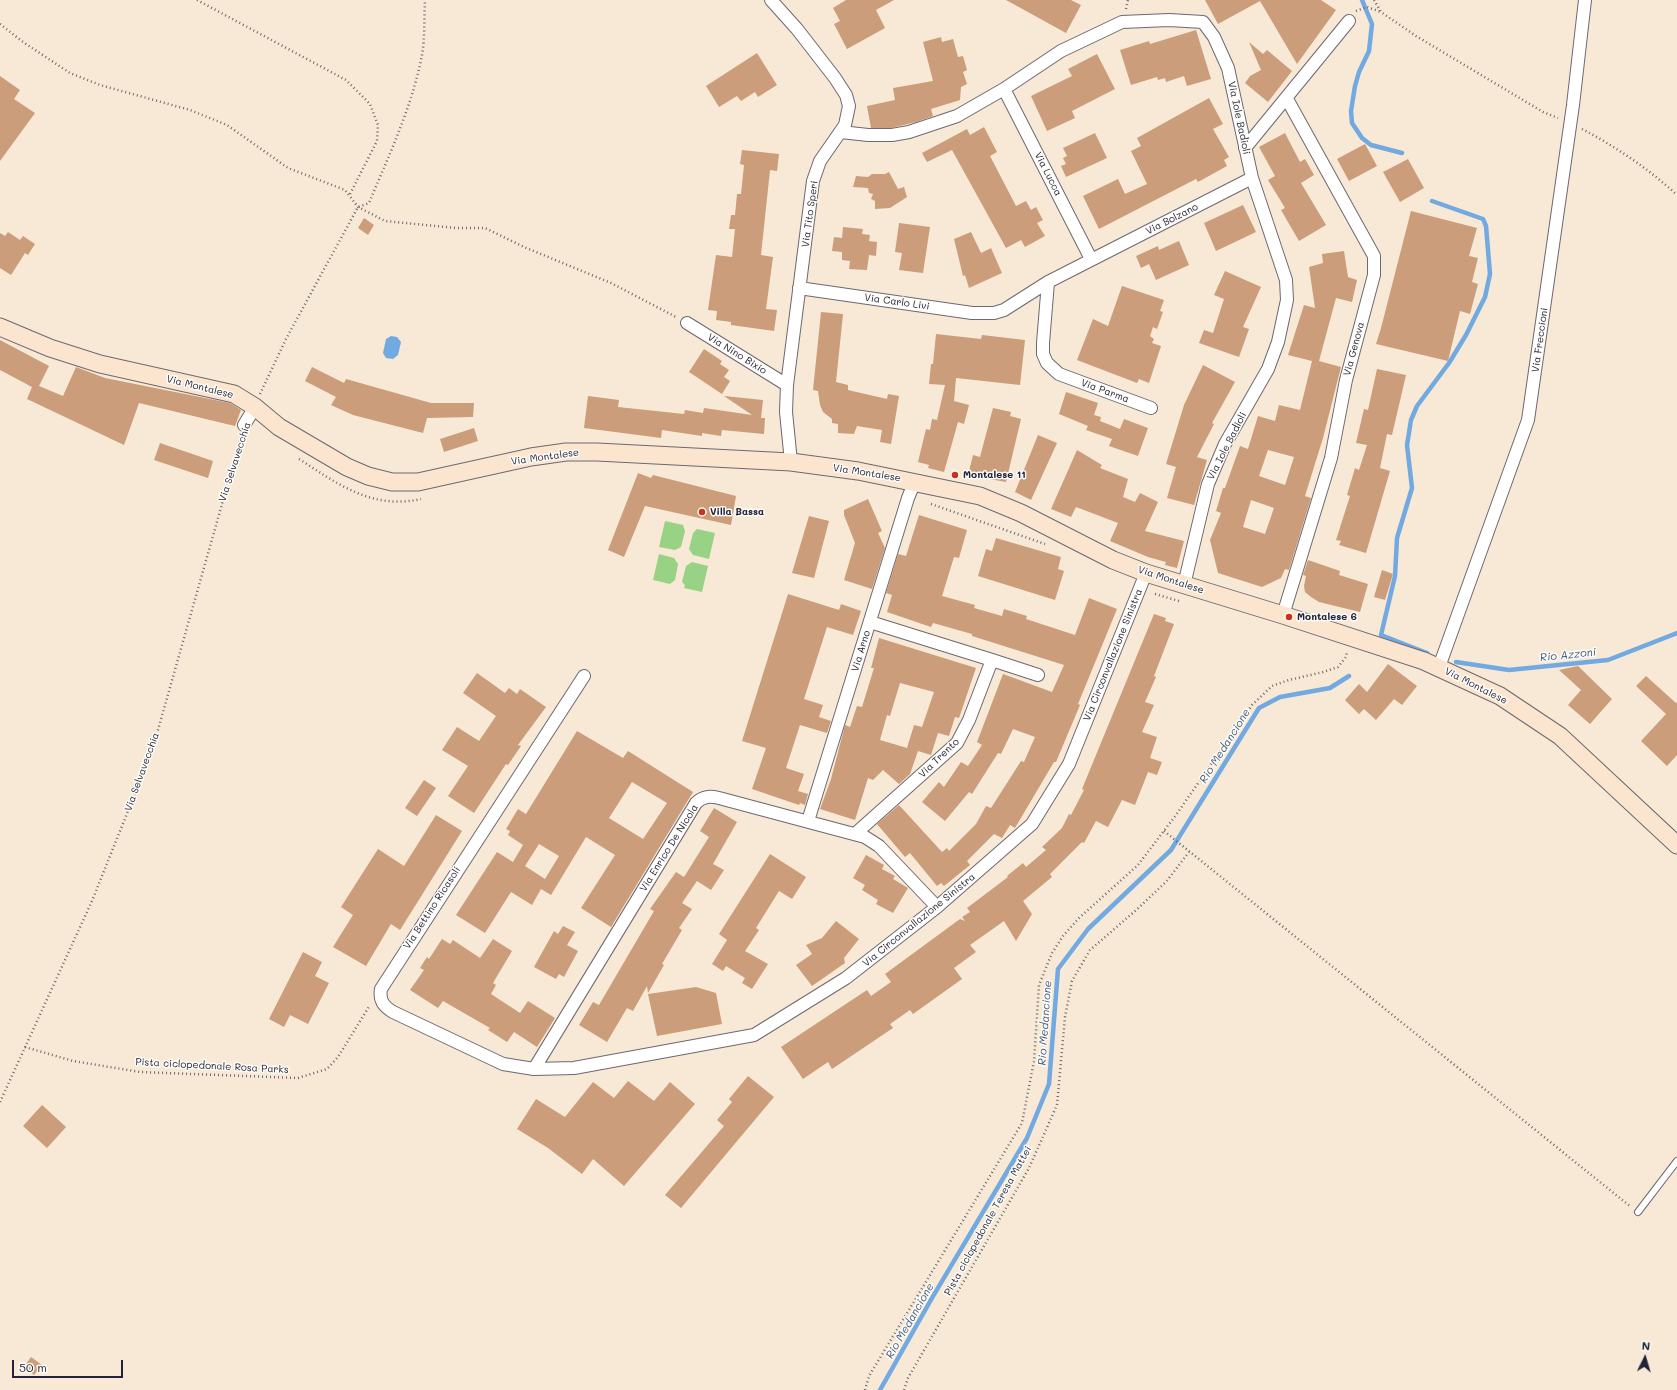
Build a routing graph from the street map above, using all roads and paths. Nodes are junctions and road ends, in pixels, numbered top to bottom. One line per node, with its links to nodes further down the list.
1 (197, 0): 16 (path)
2 (425, 0): 17 (path)
3 (771, 0): 12 (street, Via Tito Speri)
4 (1374, 0): 6 (path)
5 (1585, 0): 11 (street, Via Freccioni)
6 (1381, 12): 7 (path); 11 (path)
7 (1349, 21): 10 (street)
8 (0, 24): 16 (path)
9 (1004, 89): 12 (street, Via Iole Badioli); 13 (street, Via Iole Badioli); 18 (street, Via Lucca)
10 (1286, 99): 13 (street); 38 (street, Via Genova)
11 (1571, 123): 15 (path); 42 (street, Via Freccioni)
12 (841, 132): 20 (street, Via Tito Speri)
13 (1245, 148): 14 (street, Via Iole Badioli)
14 (1252, 178): 18 (street, Via Bolzano); 35 (street, Via Iole Badioli)
15 (1677, 195)
16 (349, 196): 17 (path)
17 (358, 207): 22 (path); 25 (path)
18 (1091, 259): 19 (street, Via Bolzano)
19 (1048, 282): 21 (street, Via Bolzano); 26 (street, Via Parma)
20 (799, 288): 21 (street, Via Carlo Livi); 24 (street, Via Tito Speri)
21 (994, 314)
22 (687, 322): 24 (street, Via Nino Bixio)
23 (0, 327): 25 (street, Via Montalese)
24 (786, 385): 29 (street, Via Tito Speri)
25 (255, 407): 27 (street, Via Selvavecchia); 29 (street, Via Montalese)
26 (1151, 408)
27 (244, 425): 52 (path, Via Selvavecchia)
28 (297, 458): 31 (path)
29 (791, 462): 30 (street, Via Montalese)
30 (915, 481): 32 (street, Via Arno); 34 (street, Via Montalese)
31 (425, 498)
32 (908, 498): 33 (path); 39 (street, Via Arno)
33 (1046, 545)
34 (1146, 573): 35 (street, Via Montalese); 36 (street, Via Circonvallazione Sinistra)
35 (1184, 585): 38 (street, Via Montalese)
36 (1140, 589): 37 (path); 50 (street, Via Circonvallazione Sinistra)
37 (1180, 601)
38 (1283, 615): 42 (street, Via Montalese)
39 (870, 622): 41 (street); 45 (street, Via Arno)
40 (1348, 648): 46 (path)
41 (992, 660): 43 (street); 47 (street, Via Trento)
42 (1439, 668): 48 (street, Via Montalese)
43 (1038, 674)
44 (584, 676): 51 (street, Via Bettino Ricasoli)
45 (808, 821): 47 (street, Via Enrico De Nicola); 53 (street, Via Enrico De Nicola)
46 (1164, 831): 49 (path); 57 (path)
47 (855, 834): 50 (street, Via Enrico De Nicola)
48 (1677, 845)
49 (1189, 852): 56 (path); 58 (path, Pista ciclopedonale Teresa Mattei)
50 (937, 907): 53 (street, Via Circonvallazione Sinistra)
51 (381, 989): 52 (path, Pista ciclopedonale Rosa Parks); 53 (street)
52 (25, 1047): 54 (path, Via Selvavecchia)
53 (534, 1069)
54 (0, 1102)
55 (1677, 1161): 56 (lane)
56 (1638, 1212)
57 (865, 1390)
58 (904, 1390)

